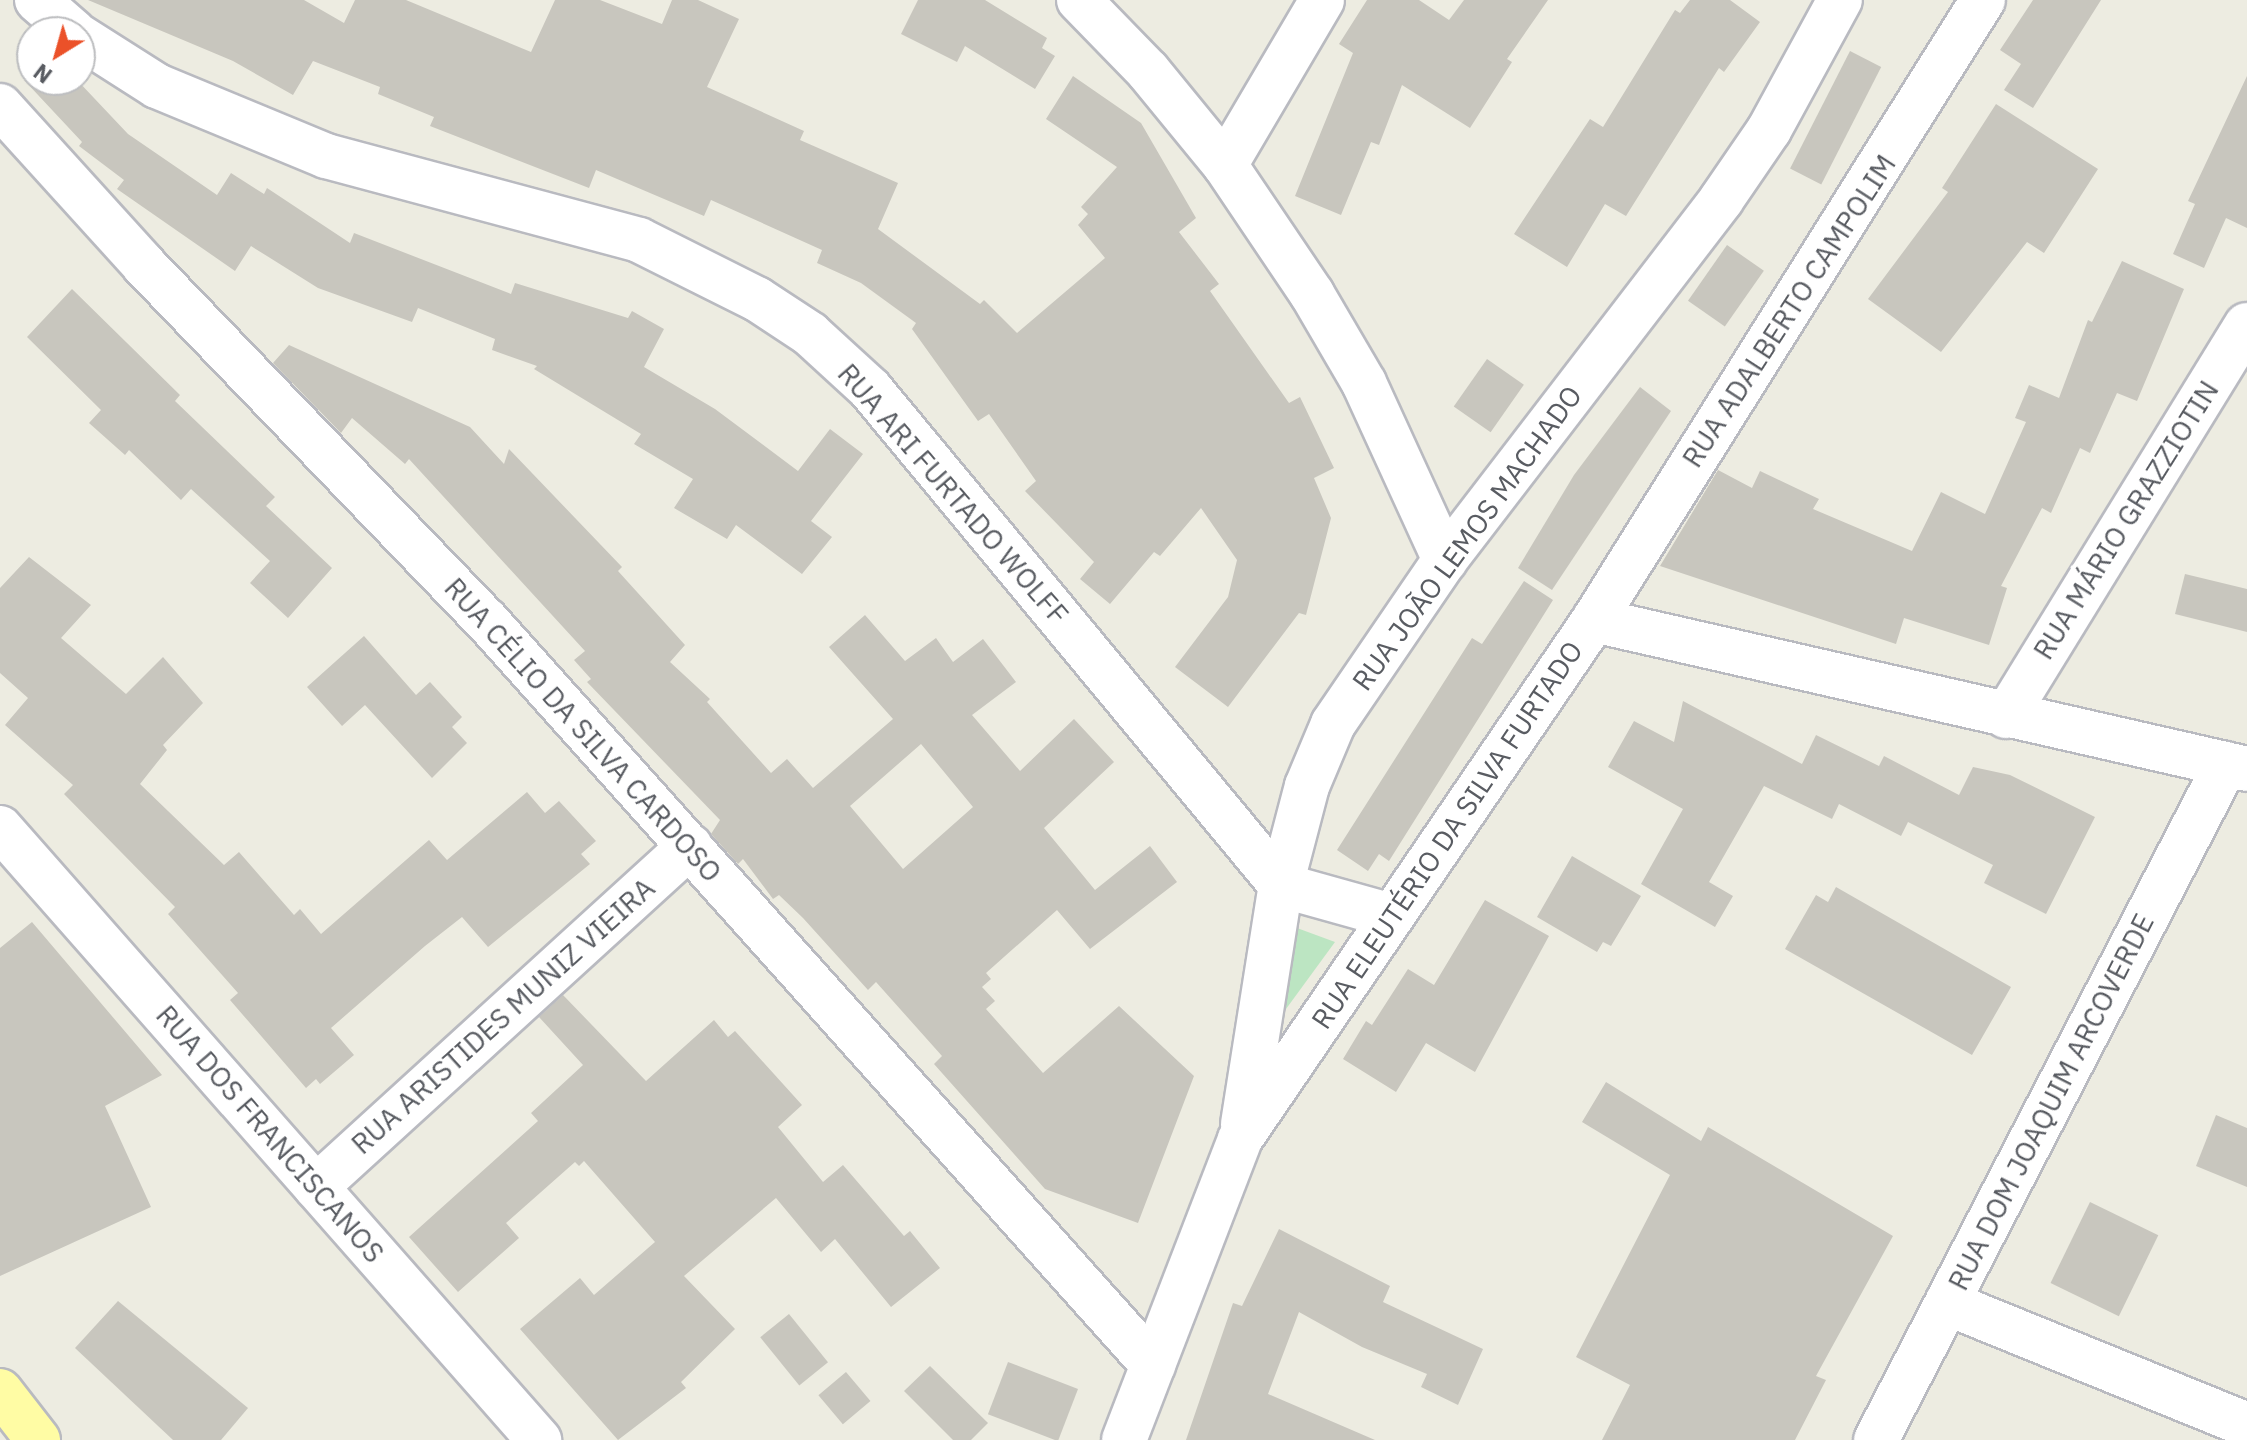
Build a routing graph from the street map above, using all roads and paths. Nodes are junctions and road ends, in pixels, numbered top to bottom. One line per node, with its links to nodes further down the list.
1 (37, 0): 6 (street)
2 (1079, 0): 9 (street)
3 (1322, 0): 9 (street)
4 (1840, 0): 11 (street, RUA JOÃO LEMOS MACHADO)
5 (1983, 0): 12 (street, RUA ADALBERTO CAMPOLIM)
6 (56, 16)
7 (96, 47): 17 (street, RUA ARI FURTADO WOLFF)
8 (0, 106): 16 (street, RUA CÉLIO DA SILVA CARDOSO)
9 (1225, 165): 11 (street)
10 (2247, 325): 13 (street, RUA MÁRIO GRAZZIOTIN)
11 (1445, 560): 17 (street, RUA JOÃO LEMOS MACHADO)
12 (1594, 620): 13 (street, RUA ELEUTÉRIO DA SILVA FURTADO); 18 (street, RUA ELEUTÉRIO DA SILVA FURTADO)
13 (2006, 716): 14 (street, RUA ELEUTÉRIO DA SILVA FURTADO)
14 (2236, 767): 21 (street, RUA DOM JOAQUIM ARCOVERDE)
15 (0, 828): 20 (street, RUA DOS FRANCISCANOS)
16 (690, 846): 20 (street, RUA ARISTIDES MUNIZ VIEIRA); 22 (street, RUA CÉLIO DA SILVA CARDOSO)
17 (1281, 885): 18 (street); 19 (street, RUA JOÃO LEMOS MACHADO)
18 (1392, 916): 19 (street, RUA ELEUTÉRIO DA SILVA FURTADO)
19 (1240, 1139): 22 (street, RUA ELEUTÉRIO DA SILVA FURTADO)
20 (316, 1187): 25 (street, RUA DOS FRANCISCANOS)
21 (1947, 1303): 24 (street); 28 (street, RUA DOM JOAQUIM ARCOVERDE)
22 (1153, 1365): 27 (street, RUA ELEUTÉRIO DA SILVA FURTADO)
23 (0, 1391): 26 (main road)
24 (2247, 1425)
25 (520, 1433)
26 (38, 1440)
27 (1124, 1440)
28 (1876, 1440)

